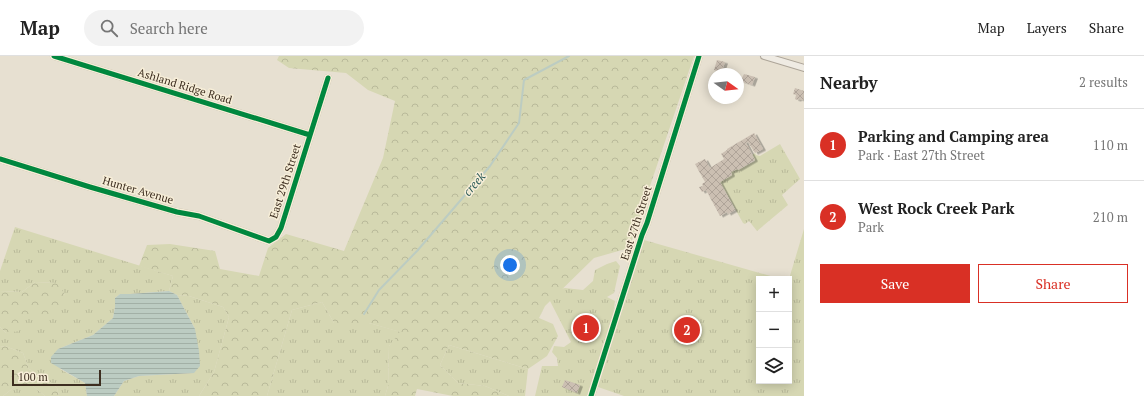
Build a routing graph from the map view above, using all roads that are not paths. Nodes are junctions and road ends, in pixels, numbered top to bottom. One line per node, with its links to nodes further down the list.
1 (54, 56): 6 (street, Ashland Ridge Road)
2 (699, 56): 9 (street, East 27th Street)
3 (764, 56): 4 (street)
4 (804, 68)
5 (328, 78): 6 (street, East 29th Street)
6 (310, 134): 8 (street, East 29th Street)
7 (0, 159): 8 (street, Hunter Avenue)
8 (269, 241)
9 (592, 396)

